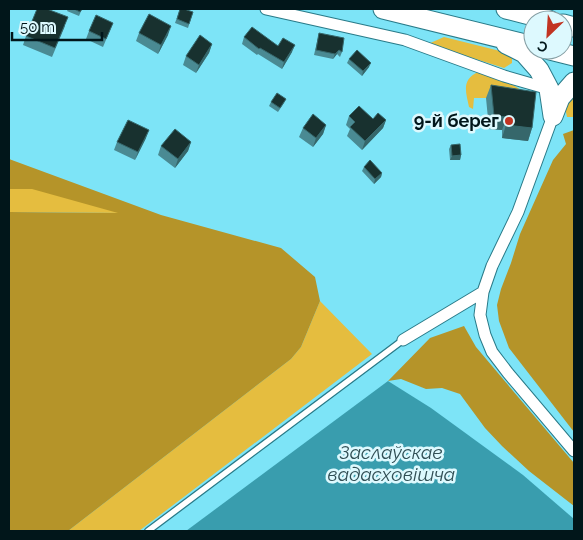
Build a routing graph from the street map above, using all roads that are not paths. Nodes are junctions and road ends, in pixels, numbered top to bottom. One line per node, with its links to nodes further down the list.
1 (266, 9): 8 (street)
2 (382, 9): 5 (highway)
3 (506, 9): 4 (highway)
4 (523, 13)
5 (485, 33): 6 (highway); 8 (highway)
6 (523, 43)
7 (574, 82): 9 (highway)
8 (549, 89): 9 (highway)
9 (553, 116): 10 (street)
10 (483, 292): 11 (street); 12 (street)
11 (403, 340): 13 (lane)
12 (574, 451)
13 (148, 531)

